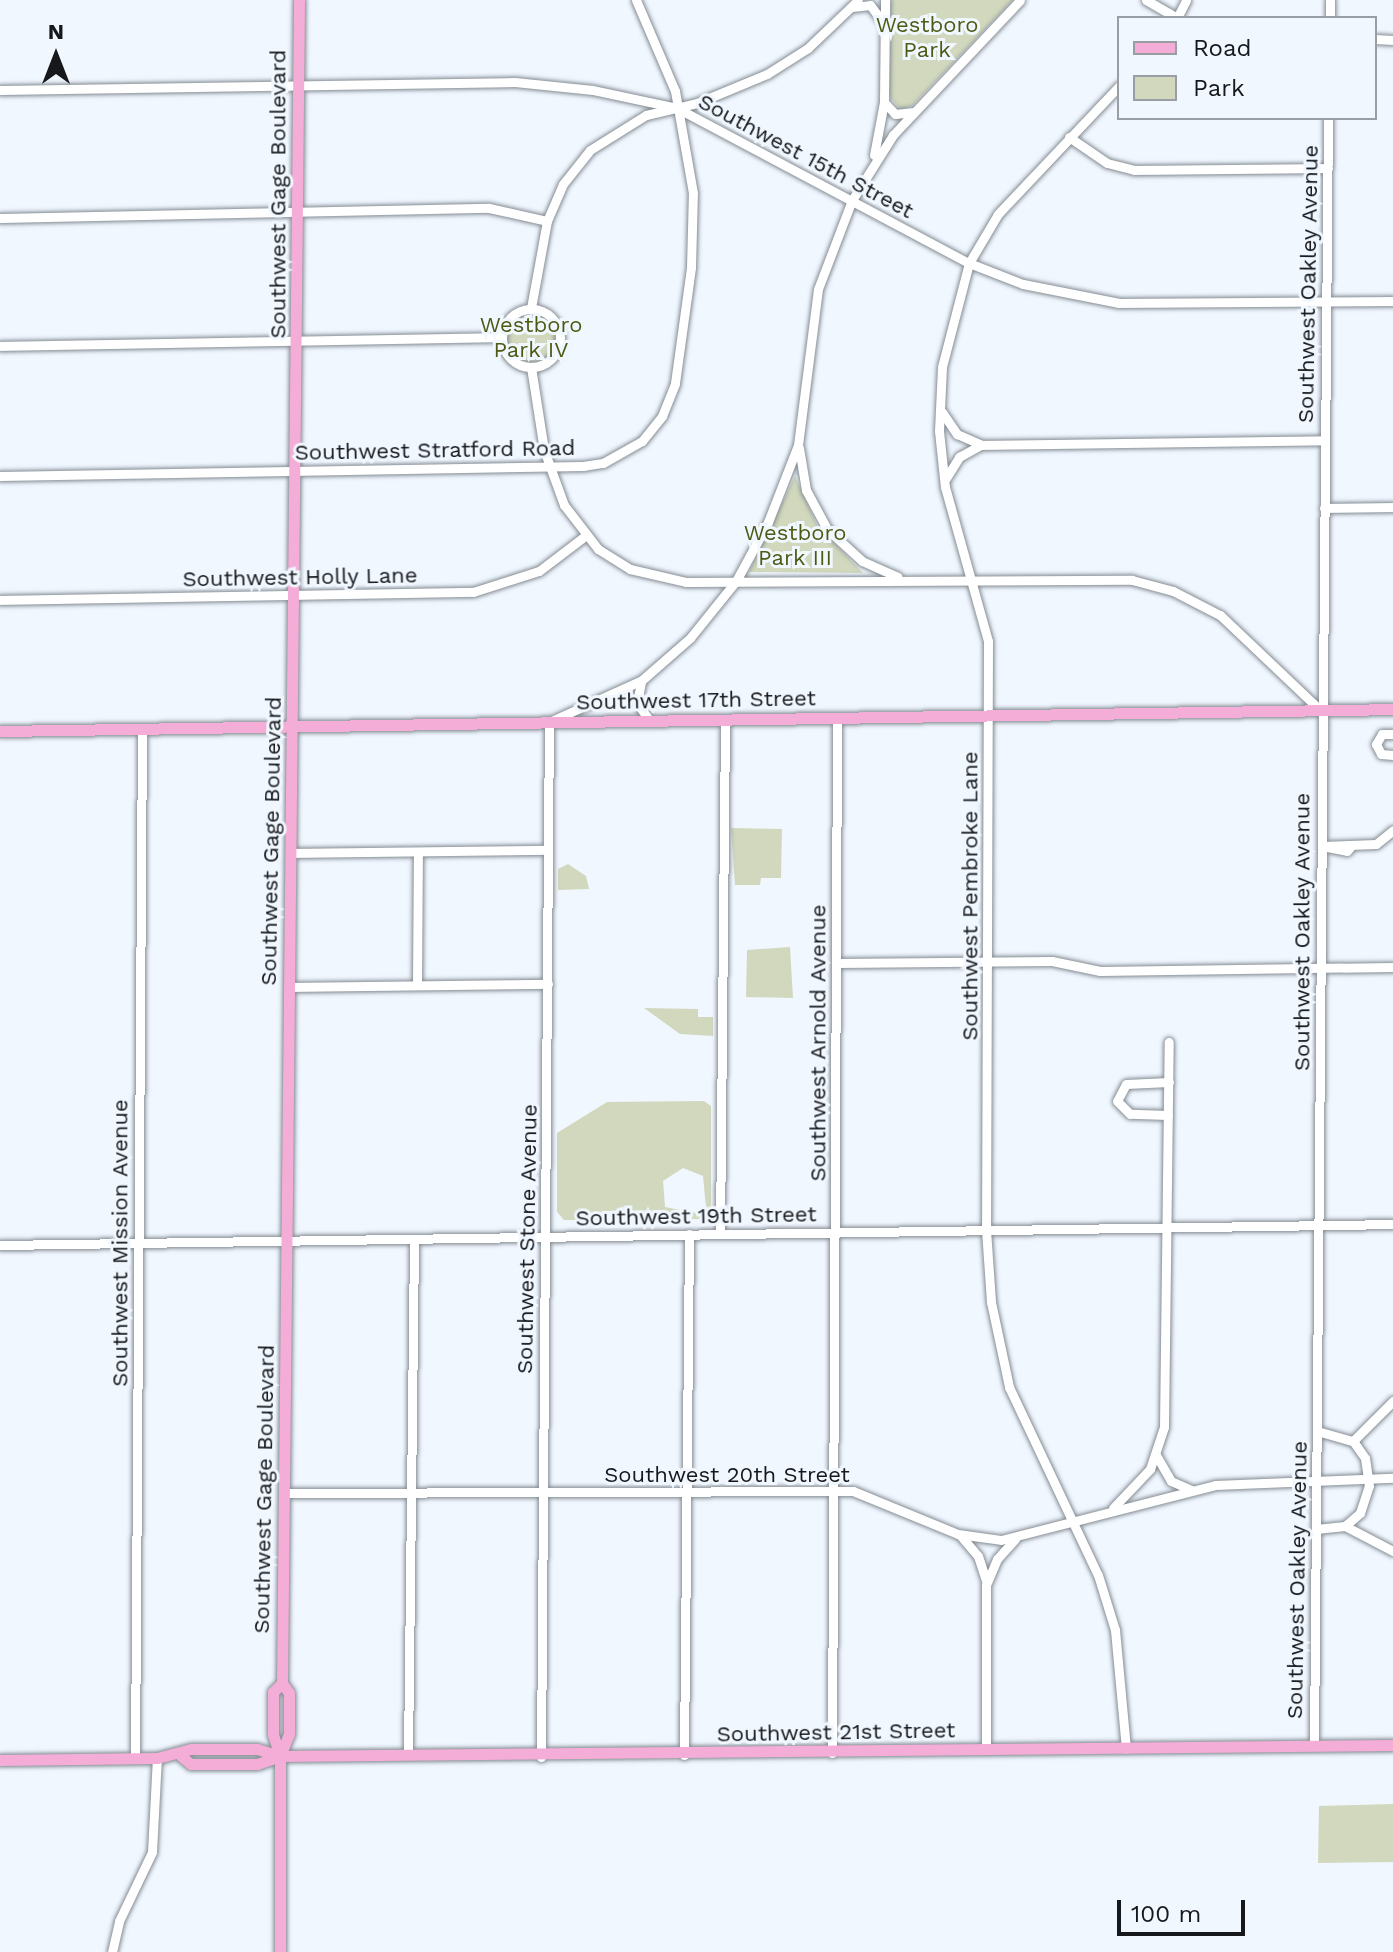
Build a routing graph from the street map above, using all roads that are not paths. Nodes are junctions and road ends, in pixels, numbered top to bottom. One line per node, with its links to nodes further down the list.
1 (299, 0): 9 (main road, Southwest Gage Boulevard)
2 (636, 0): 13 (street, Southwest Stratford Road)
3 (885, 0): 8 (street)
4 (1020, 0): 14 (street)
5 (1146, 0): 7 (street)
6 (855, 4): 8 (street); 13 (street)
7 (1174, 16)
8 (884, 23): 12 (street)
9 (299, 85): 11 (street, Southwest 15th Street); 13 (street, Southwest 15th Street); 20 (main road, Southwest Gage Boulevard)
10 (1117, 88): 16 (street, Southwest Pembroke Lane)
11 (0, 90)
12 (884, 102): 14 (street); 17 (street)
13 (677, 108): 19 (street, Southwest 15th Street); 22 (street); 35 (street, Southwest Stratford Road)
14 (915, 112): 17 (street)
15 (1328, 120): 18 (street, Southwest Oakley Avenue)
16 (1069, 137): 18 (street); 23 (street, Southwest Pembroke Lane)
17 (874, 158): 19 (street)
18 (1328, 168): 25 (street, Southwest Oakley Avenue)
19 (852, 200): 23 (street, Southwest 15th Street); 33 (street)
20 (300, 211): 21 (street); 22 (street); 28 (main road, Southwest Gage Boulevard)
21 (0, 218)
22 (547, 221): 26 (street)
23 (969, 263): 25 (street, Southwest 15th Street); 31 (street, Southwest Pembroke Lane)
24 (1393, 301): 25 (street, Southwest 15th Street)
25 (1326, 302): 32 (street, Southwest Oakley Avenue)
26 (531, 308): 27 (street); 30 (street)
27 (502, 337): 28 (street); 30 (street)
28 (298, 341): 29 (street); 36 (main road, Southwest Gage Boulevard)
29 (0, 346)
30 (531, 367): 35 (street)
31 (939, 406): 34 (street); 38 (street, Southwest Pembroke Lane)
32 (1324, 440): 34 (street); 40 (street, Southwest Oakley Avenue)
33 (798, 445): 43 (street); 44 (street)
34 (982, 445): 38 (street)
35 (549, 468): 36 (street, Southwest Stratford Road); 41 (street)
36 (297, 471): 37 (street, Southwest Stratford Road); 45 (main road, Southwest Gage Boulevard)
37 (0, 476)
38 (945, 487): 42 (street, Southwest Pembroke Lane)
39 (1393, 507): 40 (street)
40 (1324, 508): 49 (street, Southwest Oakley Avenue)
41 (585, 536): 44 (street); 45 (street, Southwest Holly Lane)
42 (973, 578): 43 (street); 49 (street); 50 (street, Southwest Pembroke Lane)
43 (905, 580): 44 (street)
44 (736, 581): 47 (street)
45 (294, 595): 46 (street, Southwest Holly Lane); 55 (main road, Southwest Gage Boulevard)
46 (0, 600)
47 (642, 680): 53 (street); 54 (street)
48 (1393, 709): 49 (main road, Southwest 17th Street)
49 (1321, 711): 50 (main road, Southwest 17th Street); 61 (street, Southwest Oakley Avenue)
50 (989, 715): 51 (main road, Southwest 17th Street); 65 (street, Southwest Pembroke Lane)
51 (837, 717): 52 (main road, Southwest 17th Street); 66 (street, Southwest Arnold Avenue)
52 (725, 719): 53 (main road, Southwest 17th Street); 81 (street)
53 (650, 721): 54 (main road, Southwest 17th Street)
54 (549, 722): 55 (main road, Southwest 17th Street); 62 (street, Southwest Stone Avenue)
55 (293, 726): 56 (main road, Southwest 17th Street); 64 (main road, Southwest Gage Boulevard)
56 (142, 728): 57 (main road, Southwest 17th Street); 85 (street, Southwest Mission Avenue)
57 (0, 731)
58 (1393, 734): 59 (street)
59 (1393, 755)
60 (1393, 830): 61 (street)
61 (1322, 846): 68 (street, Southwest Oakley Avenue)
62 (548, 850): 63 (street); 69 (street, Southwest Stone Avenue)
63 (418, 852): 64 (street); 70 (street)
64 (291, 853): 71 (main road, Southwest Gage Boulevard)
65 (987, 962): 66 (street); 68 (street); 78 (street, Southwest Pembroke Lane)
66 (837, 963): 79 (street, Southwest Arnold Avenue)
67 (1393, 967): 68 (street)
68 (1320, 969): 76 (street, Southwest Oakley Avenue)
69 (548, 984): 70 (street); 82 (street, Southwest Stone Avenue)
70 (417, 985): 71 (street)
71 (290, 987): 84 (main road, Southwest Gage Boulevard)
72 (1169, 1042): 73 (street)
73 (1169, 1082): 74 (street); 74 (street)
74 (1168, 1115): 77 (street)
75 (1393, 1224): 76 (street, Southwest 19th Street)
76 (1319, 1225): 77 (street, Southwest 19th Street); 88 (street, Southwest Oakley Avenue)
77 (1167, 1228): 78 (street, Southwest 19th Street); 90 (street)
78 (986, 1230): 79 (street, Southwest 19th Street); 101 (street, Southwest Pembroke Lane)
79 (834, 1232): 81 (street, Southwest 19th Street); 94 (street, Southwest Arnold Avenue)
80 (689, 1234): 81 (street, Southwest 19th Street); 82 (street, Southwest 19th Street); 96 (street)
81 (720, 1234)
82 (544, 1236): 83 (street, Southwest 19th Street); 99 (street, Southwest Stone Avenue)
83 (414, 1239): 84 (street, Southwest 19th Street); 98 (street)
84 (287, 1240): 85 (street, Southwest 19th Street); 97 (main road, Southwest Gage Boulevard)
85 (137, 1243): 86 (street, Southwest 19th Street); 117 (street, Southwest Mission Avenue)
86 (0, 1245)
87 (1393, 1401): 89 (street)
88 (1317, 1431): 89 (street); 91 (street, Southwest Oakley Avenue)
89 (1353, 1441): 92 (street)
90 (1156, 1455): 95 (street); 100 (street)
91 (1316, 1478): 92 (street, Southwest 20th Street); 95 (street, Southwest 20th Street); 103 (street, Southwest Oakley Avenue)
92 (1370, 1478): 93 (street, Southwest 20th Street); 102 (street)
93 (1393, 1478)
94 (832, 1490): 96 (street, Southwest 20th Street); 104 (street, Southwest 20th Street); 112 (street, Southwest Arnold Avenue)
95 (1192, 1490): 100 (street, Southwest 20th Street)
96 (687, 1492): 99 (street, Southwest 20th Street); 114 (street)
97 (284, 1493): 98 (street, Southwest 20th Street); 115 (main road, Southwest Gage Boulevard)
98 (413, 1494): 99 (street, Southwest 20th Street); 113 (street)
99 (542, 1494): 116 (street, Southwest Stone Avenue)
100 (1101, 1515): 101 (street, Southwest 20th Street)
101 (1072, 1523): 105 (street, Southwest 20th Street); 110 (street, Southwest Pembroke Lane)
102 (1345, 1526): 103 (street); 106 (street)
103 (1316, 1529): 109 (street, Southwest Oakley Avenue)
104 (958, 1534): 105 (street, Southwest 20th Street); 107 (street)
105 (1015, 1539): 107 (street)
106 (1393, 1551)
107 (986, 1585): 111 (street)
108 (1393, 1745): 109 (main road, Southwest 21st Street)
109 (1314, 1746): 110 (main road, Southwest 21st Street)
110 (1126, 1748): 111 (main road, Southwest 21st Street)
111 (986, 1750): 112 (main road, Southwest 21st Street)
112 (832, 1753): 114 (main road, Southwest 21st Street)
113 (408, 1755): 115 (main road, Southwest 21st Street); 116 (main road, Southwest 21st Street)
114 (684, 1755): 116 (main road, Southwest 21st Street)
115 (280, 1756): 118 (main road, Southwest 21st Street); 121 (main road, Southwest Gage Boulevard)
116 (541, 1757)
117 (135, 1758): 118 (main road, Southwest 21st Street); 119 (main road, Southwest 21st Street)
118 (157, 1758): 120 (street)
119 (0, 1760)
120 (112, 1952)
121 (280, 1952)

